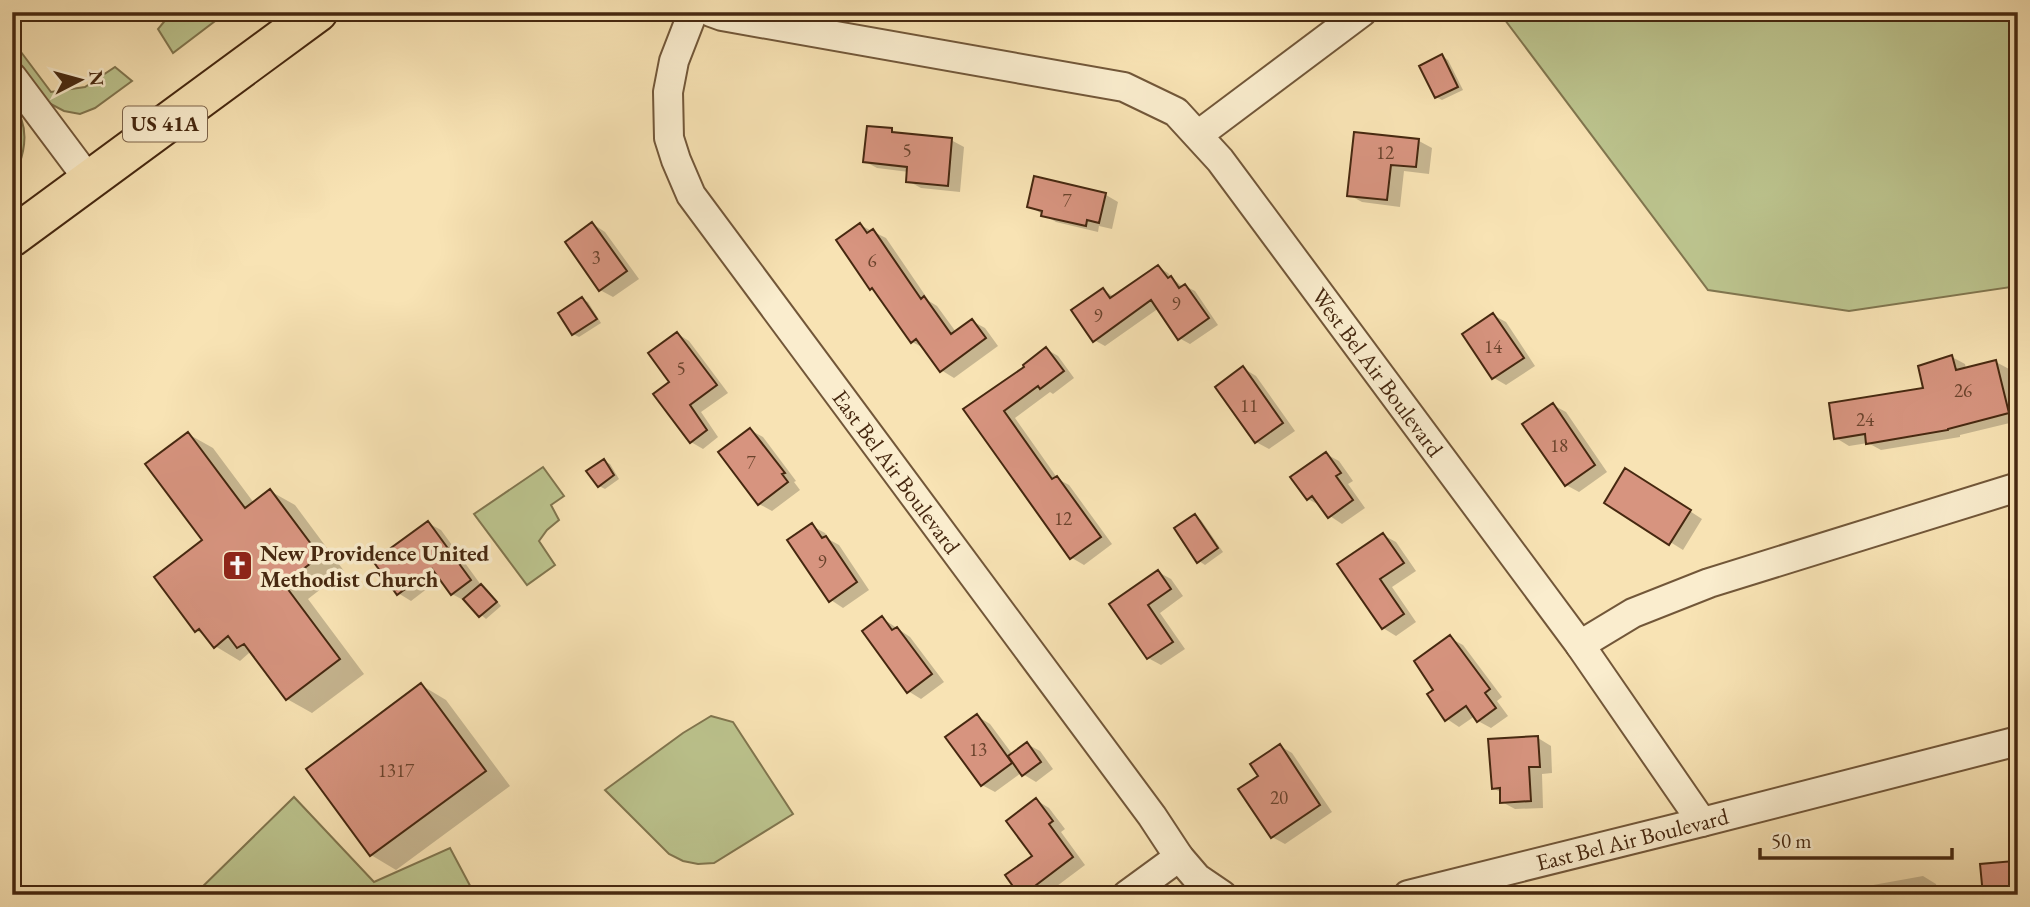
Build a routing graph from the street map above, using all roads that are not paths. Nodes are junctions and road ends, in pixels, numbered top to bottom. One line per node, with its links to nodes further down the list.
1 (318, 12): 7 (highway, US 41A)
2 (694, 12): 13 (street, East Bel Air Boulevard)
3 (711, 12): 6 (street, West Bel Air Boulevard)
4 (1362, 12): 6 (street)
5 (12, 77): 7 (street)
6 (1198, 135): 10 (street, West Bel Air Boulevard)
7 (89, 180): 8 (highway, US 41A)
8 (12, 237)
9 (2018, 487): 10 (street)
10 (1580, 645): 12 (street, West Bel Air Boulevard)
11 (2018, 741): 12 (street, East Bel Air Boulevard)
12 (1702, 822): 16 (street, East Bel Air Boulevard)
13 (1178, 856): 14 (street); 15 (street, East Bel Air Boulevard)
14 (1126, 895)
15 (1222, 895)
16 (1408, 895)

